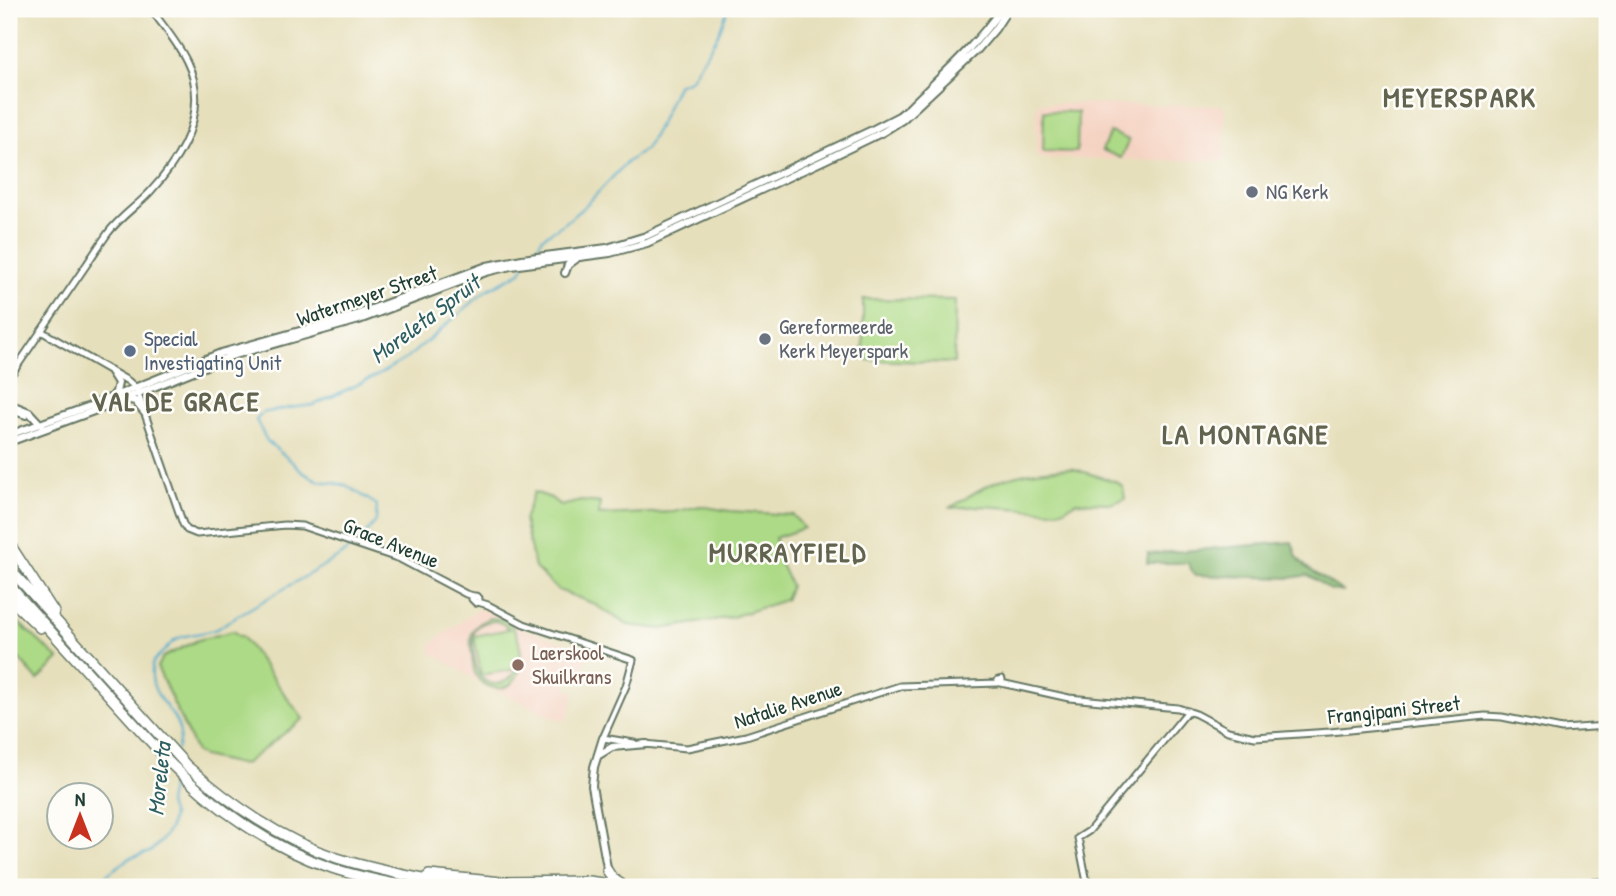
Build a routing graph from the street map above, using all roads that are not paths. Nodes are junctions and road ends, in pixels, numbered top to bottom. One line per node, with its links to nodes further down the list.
1 (151, 9): 7 (street)
2 (1001, 9): 5 (main road, Watermeyer Street)
3 (1008, 9): 4 (main road, Watermeyer Street)
4 (581, 257): 6 (main road, Watermeyer Street); 6 (main road)
5 (539, 260): 6 (main road, Watermeyer Street); 10 (main road, Watermeyer Street)
6 (555, 261)
7 (39, 333): 8 (street); 9 (street)
8 (111, 372): 10 (street); 11 (main road)
9 (9, 379)
10 (137, 390): 11 (main road, Watermeyer Street); 12 (main road, Watermeyer Street); 14 (street)
11 (110, 398): 16 (main road, Watermeyer Street)
12 (121, 400): 14 (main road); 16 (main road, Watermeyer Street)
13 (9, 407): 15 (main road); 16 (main road)
14 (144, 412): 28 (street, Grace Avenue)
15 (26, 415): 16 (main road); 17 (main road)
16 (39, 428): 17 (main road, Watermeyer Street); 19 (main road, Watermeyer Street)
17 (19, 431): 18 (main road, Watermeyer Street)
18 (9, 435)
19 (9, 442)
20 (9, 543): 24 (highway)
21 (9, 568): 24 (highway)
22 (9, 585): 25 (highway)
23 (9, 598): 25 (highway)
24 (74, 641): 31 (highway)
25 (78, 662): 33 (highway)
26 (1188, 711): 27 (street, Frangipani Street); 29 (street, Natalie Avenue); 41 (street)
27 (1607, 726)
28 (603, 738): 29 (street, Natalie Avenue); 30 (main road)
29 (647, 744): 30 (main road)
30 (597, 757): 32 (main road)
31 (382, 870): 34 (highway); 40 (highway)
32 (605, 870): 34 (highway); 36 (main road); 37 (highway)
33 (356, 876): 38 (highway); 39 (highway)
34 (588, 881): 36 (highway)
35 (1607, 883): 42 (highway)
36 (608, 886): 37 (highway)
37 (623, 886)
38 (394, 887)
39 (411, 887)
40 (462, 887)
41 (1087, 887)
42 (1545, 887)

